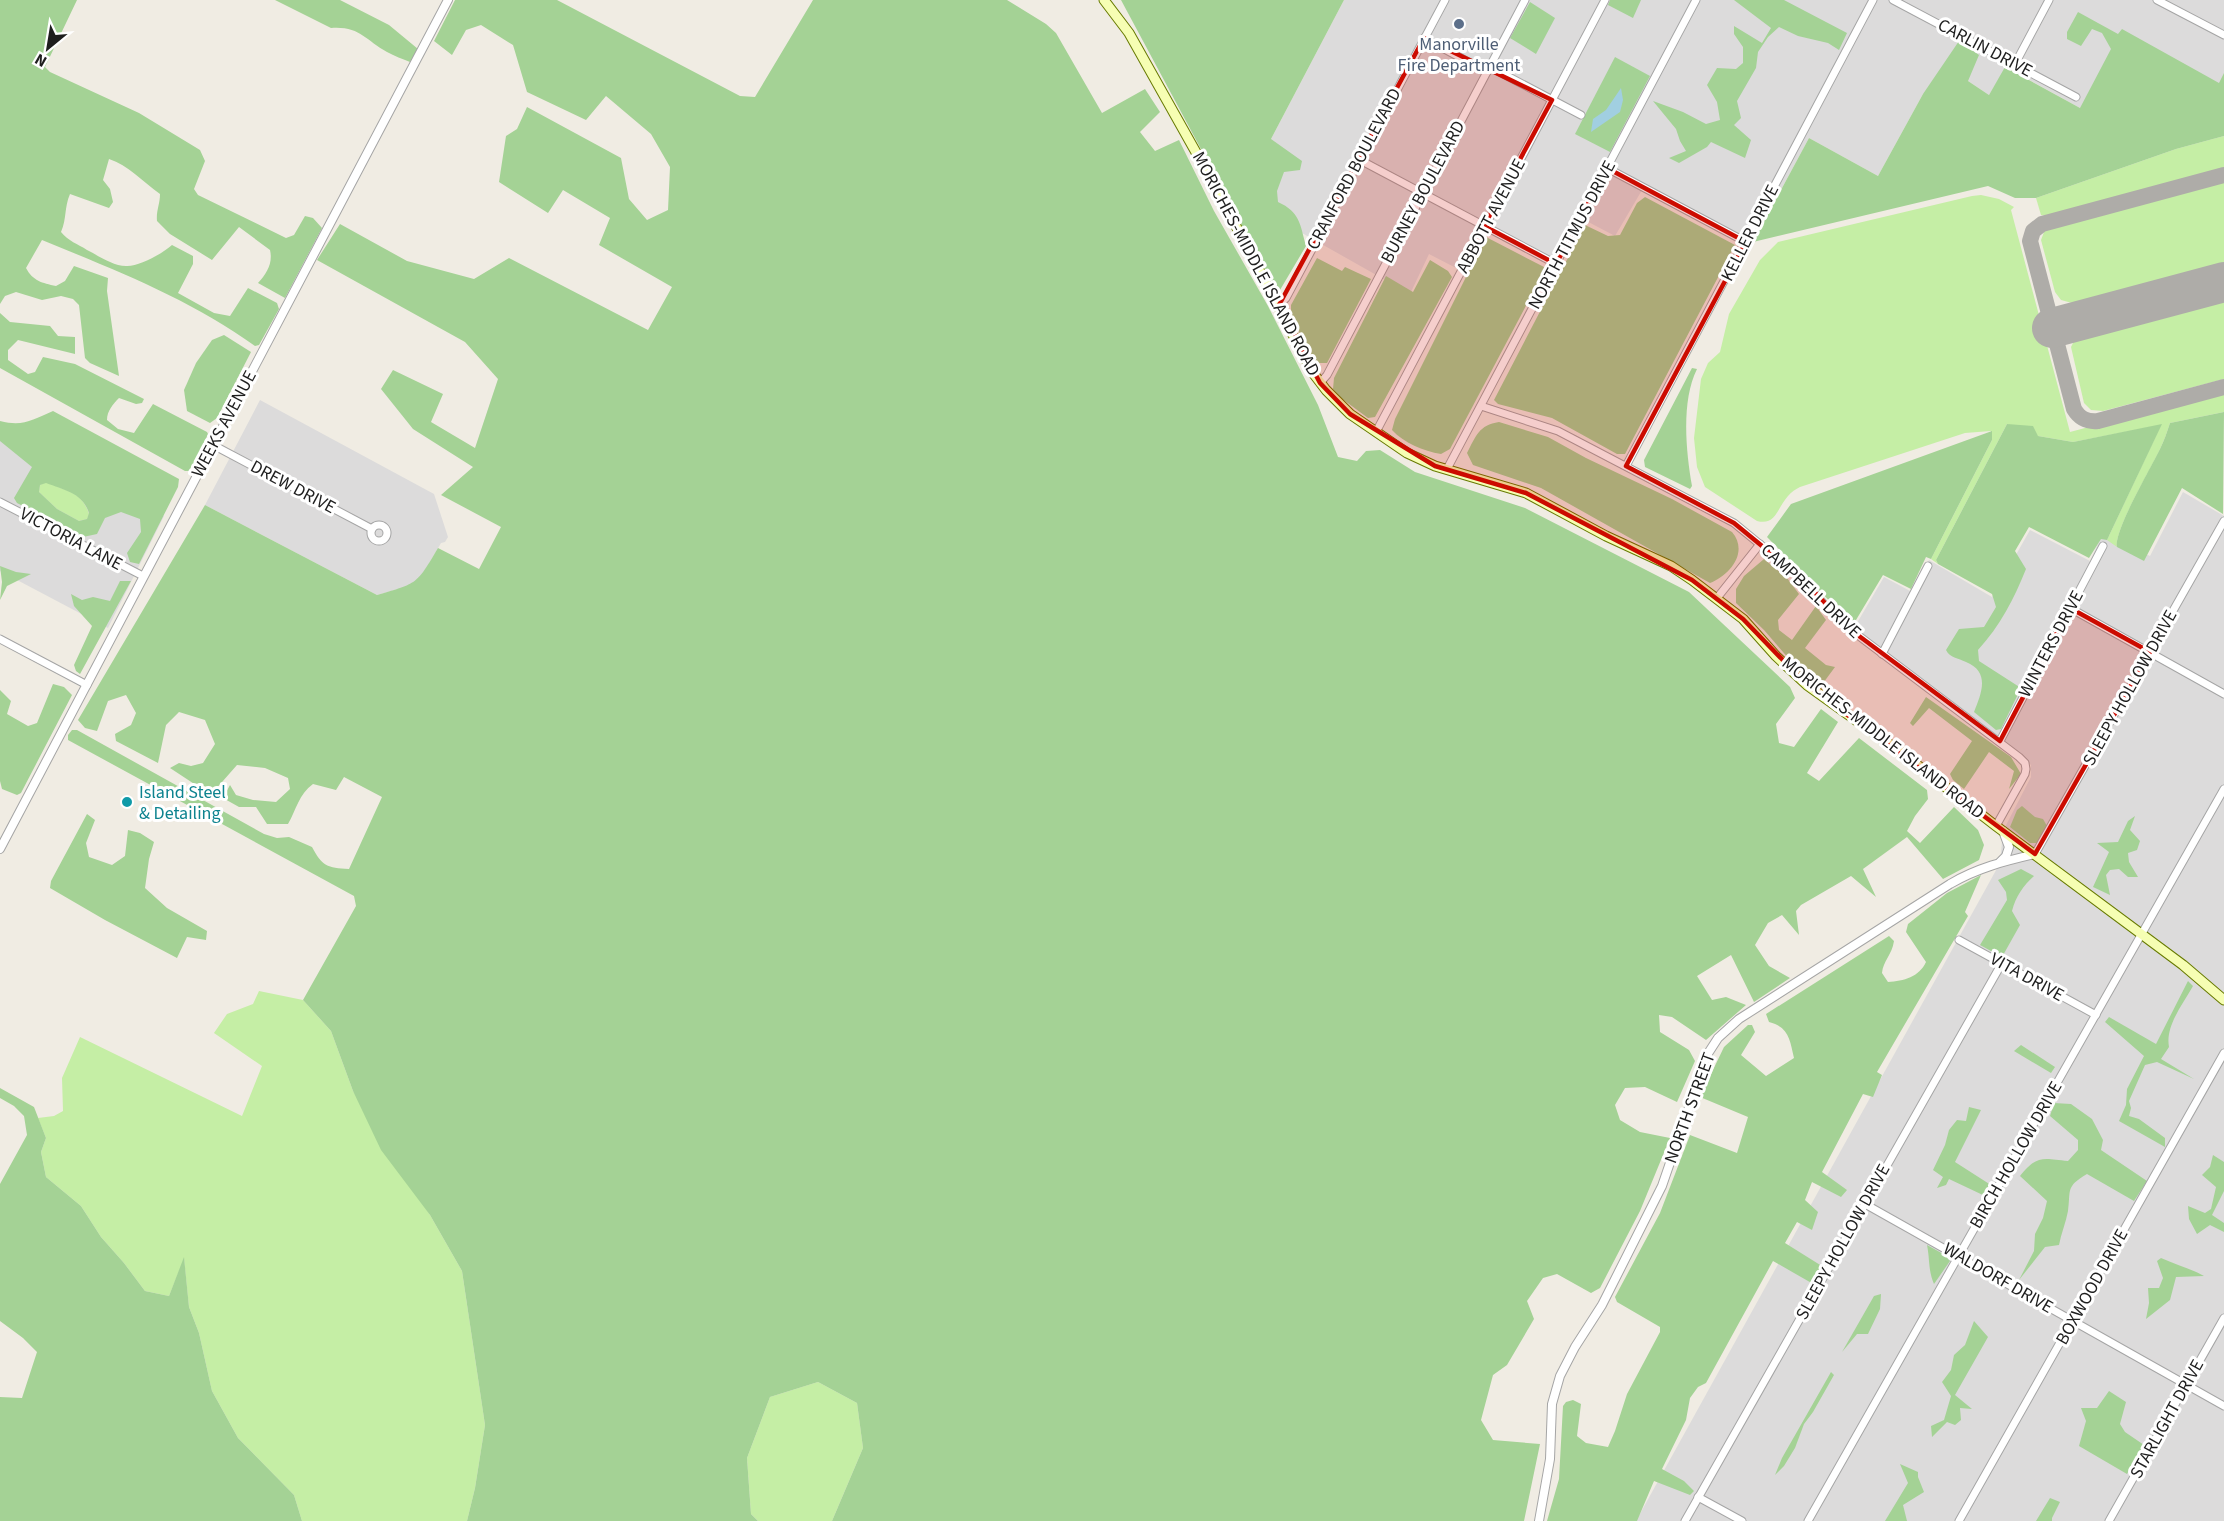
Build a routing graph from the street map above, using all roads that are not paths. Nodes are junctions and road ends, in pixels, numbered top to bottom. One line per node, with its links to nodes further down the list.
1 (448, 0): 28 (street, WEEKS AVENUE)
2 (1104, 0): 24 (main road, MORICHES-MIDDLE ISLAND ROAD)
3 (1444, 0): 12 (street, CRANFORD BOULEVARD)
4 (1525, 0): 14 (street, BURNEY BOULEVARD)
5 (1605, 0): 16 (street, ABBOTT AVENUE)
6 (1696, 0): 19 (street, NORTH TITMUS DRIVE)
7 (1873, 0): 22 (street, KELLER DRIVE)
8 (1893, 0): 13 (street, CARLIN DRIVE)
9 (2049, 0): 13 (street)
10 (2157, 0): 11 (street)
11 (2224, 35)
12 (1424, 38): 14 (street); 18 (street, CRANFORD BOULEVARD)
13 (2015, 64): 15 (street, CARLIN DRIVE)
14 (1488, 70): 16 (street); 20 (street, BURNEY BOULEVARD)
15 (2076, 97)
16 (1552, 100): 17 (street); 21 (street, ABBOTT AVENUE)
17 (1581, 115)
18 (1360, 160): 20 (street); 24 (street, CRANFORD BOULEVARD)
19 (1607, 168): 22 (street); 23 (street, NORTH TITMUS DRIVE)
20 (1423, 192): 21 (street); 25 (street, BURNEY BOULEVARD)
21 (1484, 226): 23 (street); 27 (street, ABBOTT AVENUE)
22 (1746, 242): 29 (street, KELLER DRIVE)
23 (1556, 264): 26 (street, NORTH TITMUS DRIVE)
24 (1279, 305): 25 (main road, MORICHES-MIDDLE ISLAND ROAD)
25 (1320, 383): 27 (main road, MORICHES-MIDDLE ISLAND ROAD)
26 (1482, 406): 29 (street, CAMPBELL DRIVE); 30 (street, NORTH TITMUS DRIVE)
27 (1376, 432): 30 (main road, MORICHES-MIDDLE ISLAND ROAD)
28 (213, 445): 33 (street, DREW DRIVE); 37 (street, WEEKS AVENUE)
29 (1626, 466): 34 (street, CAMPBELL DRIVE)
30 (1447, 469): 38 (main road, MORICHES-MIDDLE ISLAND ROAD)
31 (0, 502): 37 (street, VICTORIA LANE)
32 (2224, 521): 41 (street, SLEEPY HOLLOW DRIVE)
33 (372, 530)
34 (1760, 544): 38 (street); 42 (street, CAMPBELL DRIVE)
35 (2103, 546): 39 (street, WINTERS DRIVE)
36 (1928, 567): 42 (street)
37 (143, 576): 43 (street, WEEKS AVENUE)
38 (1717, 598): 47 (main road, MORICHES-MIDDLE ISLAND ROAD)
39 (2070, 608): 41 (street); 45 (street, WINTERS DRIVE)
40 (0, 639): 43 (street)
41 (2150, 652): 44 (street); 49 (street, SLEEPY HOLLOW DRIVE)
42 (1882, 654): 45 (street, CAMPBELL DRIVE)
43 (87, 685): 48 (street, WEEKS AVENUE)
44 (2224, 694)
45 (2000, 741): 47 (street, CAMPBELL DRIVE)
46 (2224, 789): 51 (street, BIRCH HOLLOW DRIVE)
47 (2000, 829): 49 (main road, MORICHES-MIDDLE ISLAND ROAD); 50 (street)
48 (0, 849)
49 (2035, 855): 50 (street, NORTH STREET); 51 (main road, MORICHES-MIDDLE ISLAND ROAD)
50 (2000, 862): 64 (street, NORTH STREET)
51 (2141, 935): 54 (main road, MORICHES-MIDDLE ISLAND ROAD); 55 (street, BIRCH HOLLOW DRIVE)
52 (1959, 940): 53 (street, VITA DRIVE)
53 (2002, 963): 55 (street, VITA DRIVE); 57 (street, SLEEPY HOLLOW DRIVE)
54 (2224, 1000)
55 (2096, 1015): 58 (street, BIRCH HOLLOW DRIVE)
56 (2224, 1053): 60 (street, BOXWOOD DRIVE)
57 (1865, 1204): 58 (street, WALDORF DRIVE); 63 (street, SLEEPY HOLLOW DRIVE)
58 (1959, 1255): 60 (street, WALDORF DRIVE); 67 (street, BIRCH HOLLOW DRIVE)
59 (2224, 1318): 61 (street, STARLIGHT DRIVE)
60 (2073, 1321): 61 (street, WALDORF DRIVE); 68 (street, BOXWOOD DRIVE)
61 (2187, 1385): 62 (street, WALDORF DRIVE); 69 (street, STARLIGHT DRIVE)
62 (2224, 1406)
63 (1698, 1497): 65 (street, SLEEPY HOLLOW DRIVE); 66 (street)
64 (1539, 1521)
65 (1685, 1521)
66 (1742, 1521)
67 (1808, 1521)
68 (1959, 1521)
69 (2109, 1521)

